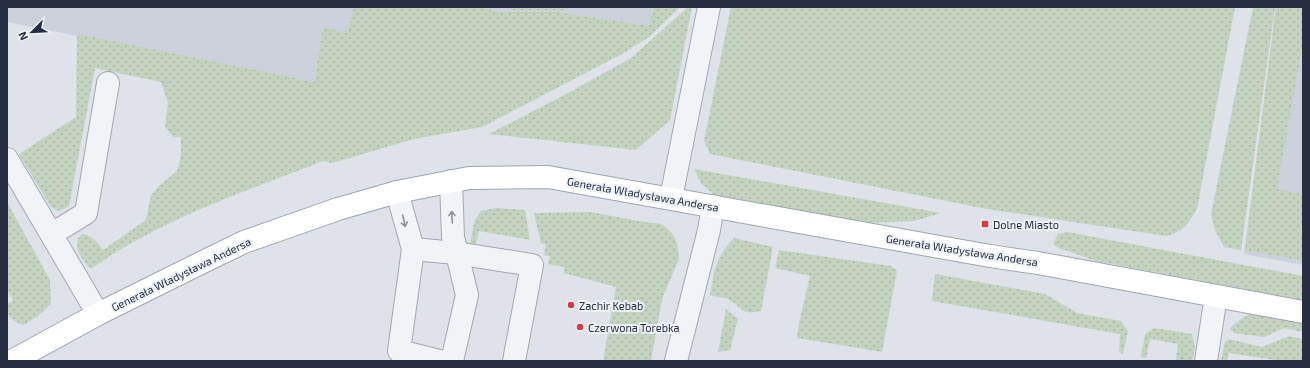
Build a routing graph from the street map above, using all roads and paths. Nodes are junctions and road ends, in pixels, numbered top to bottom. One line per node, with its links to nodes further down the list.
1 (709, 7): 6 (street)
2 (108, 83): 8 (street)
3 (7, 159): 8 (street)
4 (450, 181): 5 (main road, Generała Władysława Andersa); 6 (main road, Generała Władysława Andersa); 10 (street, one-way to 4)
5 (397, 192): 9 (street, one-way to 9); 13 (main road, Generała Władysława Andersa)
6 (671, 198): 7 (main road, Generała Władysława Andersa)
7 (713, 206): 11 (main road, Generała Władysława Andersa); 18 (street)
8 (52, 234): 13 (street)
9 (413, 249): 10 (street); 15 (street)
10 (456, 253): 16 (street); 17 (street)
11 (1216, 296): 12 (main road, Generała Władysława Andersa); 19 (street)
12 (1303, 312)
13 (98, 314): 14 (main road, Generała Władysława Andersa)
14 (12, 361)
15 (439, 361)
16 (452, 361)
17 (514, 361)
18 (676, 361)
19 (1206, 361)

